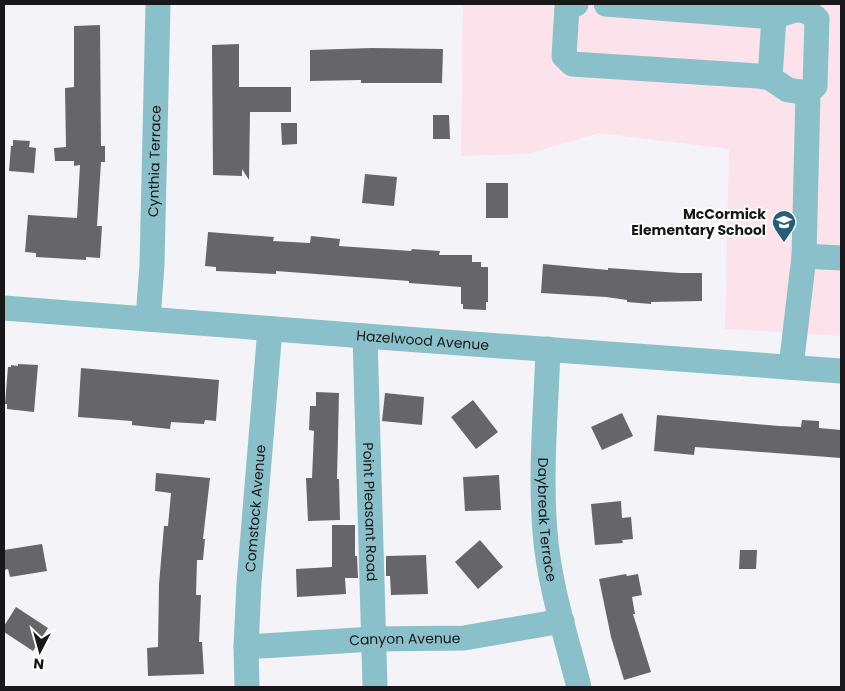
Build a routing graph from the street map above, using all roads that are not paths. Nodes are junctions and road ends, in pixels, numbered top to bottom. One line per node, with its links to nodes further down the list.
1 (158, 4): 10 (street, Cynthia Terrace)
2 (576, 4): 5 (street)
3 (606, 4): 4 (street)
4 (774, 17): 5 (street); 6 (street)
5 (770, 78): 6 (street)
6 (808, 93): 7 (street)
7 (804, 256): 8 (street); 14 (street)
8 (841, 258)
9 (4, 308): 10 (street, Hazelwood Avenue)
10 (148, 320): 11 (street, Hazelwood Avenue)
11 (270, 329): 12 (street, Hazelwood Avenue); 18 (street, Comstock Avenue)
12 (365, 336): 13 (street, Hazelwood Avenue); 17 (street, Point Pleasant Road)
13 (548, 349): 14 (street, Hazelwood Avenue); 16 (street, Daybreak Terrace)
14 (791, 367): 15 (street, Hazelwood Avenue)
15 (841, 371)
16 (562, 622): 17 (street, Canyon Avenue); 21 (street, Daybreak Terrace)
17 (373, 639): 18 (street, Canyon Avenue); 20 (street, Point Pleasant Road)
18 (246, 647): 19 (street, Comstock Avenue)
19 (247, 687)
20 (375, 687)
21 (579, 687)

